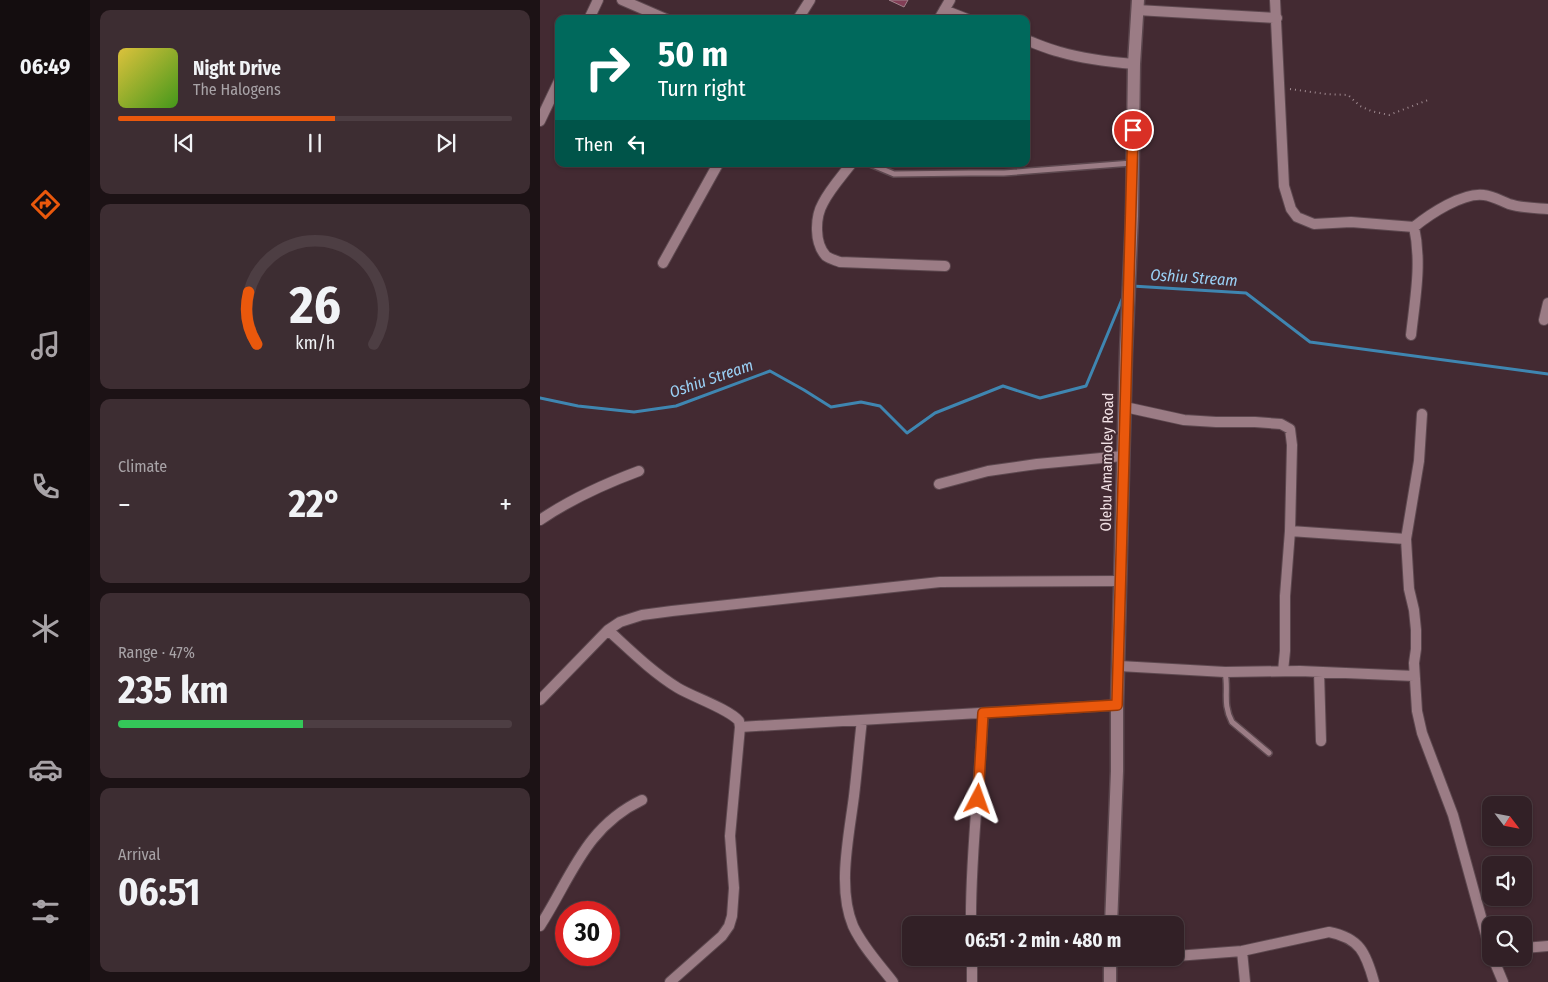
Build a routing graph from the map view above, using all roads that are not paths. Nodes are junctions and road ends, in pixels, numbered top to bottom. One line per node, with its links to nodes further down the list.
1 (598, 0): 8 (street)
2 (622, 0): 9 (street)
3 (810, 0): 10 (street)
4 (950, 0): 7 (street)
5 (1276, 0): 11 (street)
6 (1137, 5): 11 (street); 13 (street, Olebu Amamoley Road)
7 (941, 14)
8 (591, 15)
9 (657, 15)
10 (801, 15)
11 (1277, 18): 21 (street)
12 (1030, 42): 13 (street)
13 (1134, 64): 16 (street, Olebu Amamoley Road)
14 (555, 89): 15 (street)
15 (540, 121)
16 (1132, 162): 19 (lane); 27 (street, Olebu Amamoley Road)
17 (716, 167): 22 (street)
18 (849, 167): 23 (street)
19 (877, 167)
20 (1548, 209): 21 (street)
21 (1414, 227): 26 (street)
22 (662, 263)
23 (945, 266)
24 (1548, 303): 25 (street)
25 (1544, 320)
26 (1411, 335)
27 (1125, 407): 29 (street, Olebu Amamoley Road); 33 (street)
28 (1422, 414): 34 (street)
29 (1123, 456): 31 (street); 35 (street, Olebu Amamoley Road)
30 (639, 471): 32 (street)
31 (938, 484)
32 (540, 520)
33 (1290, 531): 34 (street); 39 (street)
34 (1406, 539): 41 (street)
35 (1120, 581): 36 (street); 37 (street, Olebu Amamoley Road)
36 (608, 630): 42 (street); 46 (street)
37 (1119, 666): 38 (street); 43 (street, Olebu Amamoley Road)
38 (1225, 672): 39 (street); 48 (lane)
39 (1283, 672): 40 (street)
40 (1319, 672): 41 (street); 47 (street)
41 (1414, 676): 52 (street)
42 (540, 700)
43 (1117, 705): 44 (street); 51 (street, Olebu Amamoley Road)
44 (983, 713): 45 (street); 50 (street)
45 (862, 720): 46 (street); 62 (street)
46 (740, 727): 61 (street)
47 (1321, 741)
48 (1269, 752)
49 (642, 800): 53 (street)
50 (971, 916)
51 (1111, 916)
52 (1482, 920)
53 (540, 926)
54 (1548, 946): 55 (street)
55 (1532, 947)
56 (1242, 951): 57 (street); 65 (street); 66 (street)
57 (1184, 955)
58 (972, 966): 63 (street)
59 (1110, 966): 64 (street)
60 (1496, 966): 67 (street)
61 (670, 982)
62 (893, 982)
63 (972, 982)
64 (1110, 982)
65 (1245, 982)
66 (1374, 982)
67 (1503, 982)

